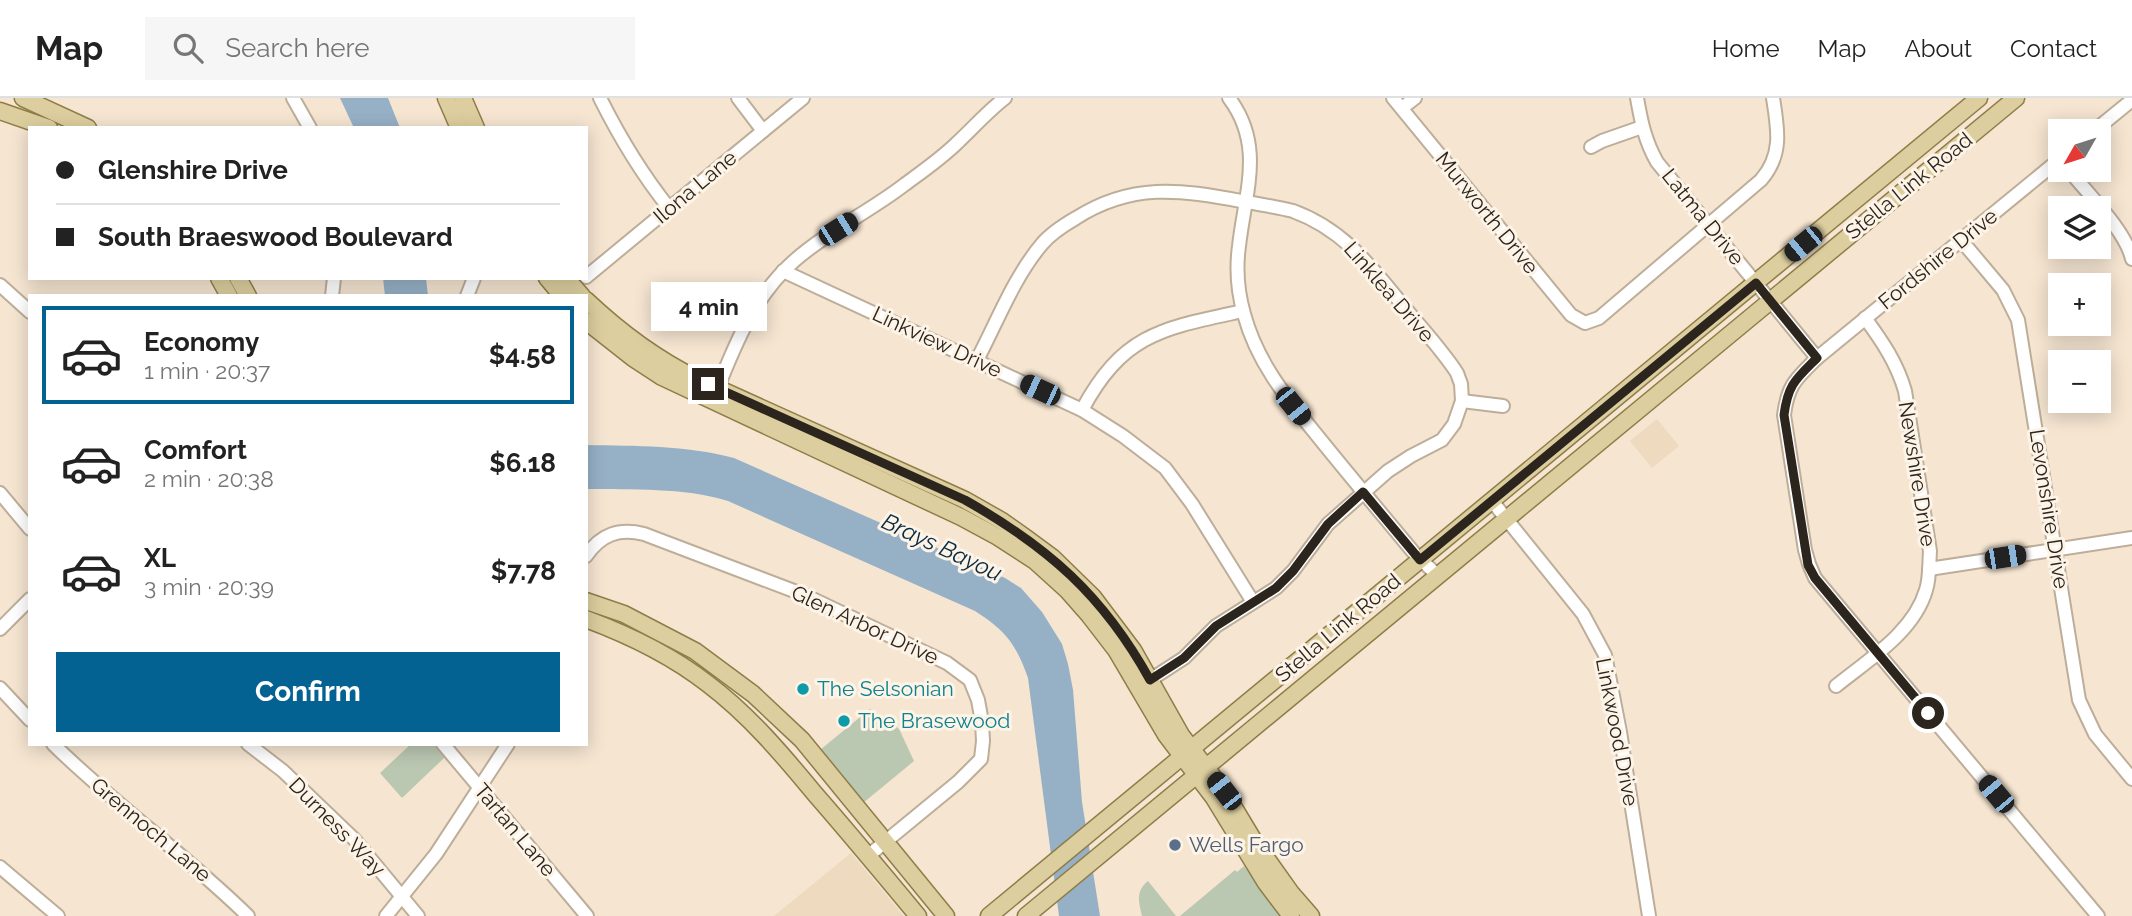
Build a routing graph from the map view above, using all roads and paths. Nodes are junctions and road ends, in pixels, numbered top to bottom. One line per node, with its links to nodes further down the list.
1 (23, 98): 21 (main road)
2 (293, 98): 22 (street)
3 (446, 98): 23 (main road)
4 (463, 98): 24 (main road)
5 (600, 98): 33 (street)
6 (738, 98): 26 (street)
7 (803, 98): 26 (street, Ilona Lane)
8 (1005, 98): 38 (street)
9 (1229, 98): 32 (street)
10 (1415, 98): 16 (street)
11 (1637, 98): 25 (street, Latma Drive)
12 (1773, 98): 35 (street)
13 (1979, 98): 19 (main road, Stella Link Road)
14 (2015, 98): 27 (main road, Stella Link Road)
15 (2132, 100): 18 (street)
16 (1398, 103): 35 (street, Murworth Drive)
17 (0, 111): 20 (main road)
18 (2109, 119)
19 (1946, 125): 27 (main road); 31 (main road, Stella Link Road)
20 (43, 126)
21 (84, 126)
22 (309, 126)
23 (459, 126)
24 (475, 126)
25 (1642, 127): 28 (street); 35 (street, Latma Drive)
26 (762, 131): 33 (street, Ilona Lane)
27 (1961, 143): 34 (main road, Stella Link Road)
28 (1591, 147)
29 (2048, 169): 36 (street, Fordshire Drive)
30 (2079, 182): 37 (street)
31 (1858, 198): 34 (main road); 41 (main road, Stella Link Road)
32 (1245, 202): 47 (street); 51 (street, Linklea Drive); 54 (street, Linklea Drive)
33 (669, 208): 39 (street, Ilona Lane)
34 (1873, 216): 44 (main road, Stella Link Road)
35 (1708, 225): 41 (street, Latma Drive)
36 (1961, 240): 48 (street, Fordshire Drive); 64 (street, Levonshire Drive)
37 (2132, 260)
38 (783, 271): 51 (street, Linkview Drive); 52 (street)
39 (588, 275)
40 (553, 280): 43 (main road)
41 (1756, 283): 44 (street, Latma Drive); 53 (main road, Stella Link Road)
42 (0, 285): 46 (street)
43 (574, 287)
44 (1770, 300): 50 (street, Latma Drive); 57 (main road, Stella Link Road)
45 (588, 302): 52 (main road)
46 (28, 310)
47 (1243, 311): 56 (street); 58 (street)
48 (1865, 318): 50 (street, Fordshire Drive); 67 (street, Newshire Drive)
49 (588, 323): 52 (main road)
50 (1817, 358): 76 (street, Fordshire Drive)
51 (977, 360): 56 (street, Linkview Drive)
52 (715, 395): 78 (main road); 87 (main road)
53 (1618, 396): 57 (main road); 60 (main road, Stella Link Road)
54 (1462, 401): 55 (street); 58 (street)
55 (1503, 405)
56 (1082, 410): 71 (street, Linkview Drive)
57 (1587, 452): 61 (main road, Stella Link Road)
58 (1363, 492): 66 (street); 71 (street)
59 (0, 493): 62 (street)
60 (1492, 500): 61 (street, Linkwood Drive); 66 (main road, Stella Link Road)
61 (1506, 519): 68 (main road, Stella Link Road); 107 (street, Linkwood Drive)
62 (28, 527)
63 (2132, 538): 64 (street)
64 (2056, 550): 67 (street); 89 (street, Levonshire Drive)
65 (588, 553): 91 (street, Glen Arbor Drive)
66 (1420, 560): 68 (street); 73 (main road, Stella Link Road)
67 (1929, 569): 76 (street, Newshire Drive)
68 (1437, 575): 75 (main road, Stella Link Road)
69 (28, 601): 74 (street)
70 (588, 602): 77 (main road)
71 (1253, 602): 78 (street)
72 (588, 620): 79 (main road)
73 (1348, 620): 75 (main road); 87 (main road, Stella Link Road)
74 (0, 629)
75 (1363, 637): 88 (main road, Stella Link Road)
76 (1877, 652): 80 (street, Newshire Drive); 108 (street, Fordshire Drive)
77 (712, 663): 79 (main road); 91 (main road)
78 (1150, 680): 87 (main road)
79 (708, 684): 93 (main road)
80 (1836, 686)
81 (0, 688): 82 (street)
82 (28, 718)
83 (55, 746): 97 (street, Grennoch Lane)
84 (251, 746): 95 (street, Durness Way)
85 (445, 746): 90 (street, Tartan Lane)
86 (507, 746): 90 (street)
87 (1187, 753): 88 (main road); 103 (main road, Stella Link Road)
88 (1201, 771): 92 (main road); 104 (main road, Stella Link Road)
89 (2132, 779)
90 (480, 788): 95 (street); 100 (street, Tartan Lane)
91 (886, 841): 93 (street, Glen Arbor Drive); 102 (main road)
92 (1248, 843): 105 (main road); 106 (main road)
93 (868, 856): 101 (main road)
94 (0, 867): 96 (street)
95 (402, 897): 98 (street); 99 (street, Durness Way)
96 (58, 916)
97 (248, 916)
98 (386, 916)
99 (418, 916)
100 (587, 916)
101 (918, 916)
102 (946, 916)
103 (989, 916)
104 (1026, 916)
105 (1291, 916)
106 (1311, 916)
107 (1649, 916)
108 (2098, 916)

